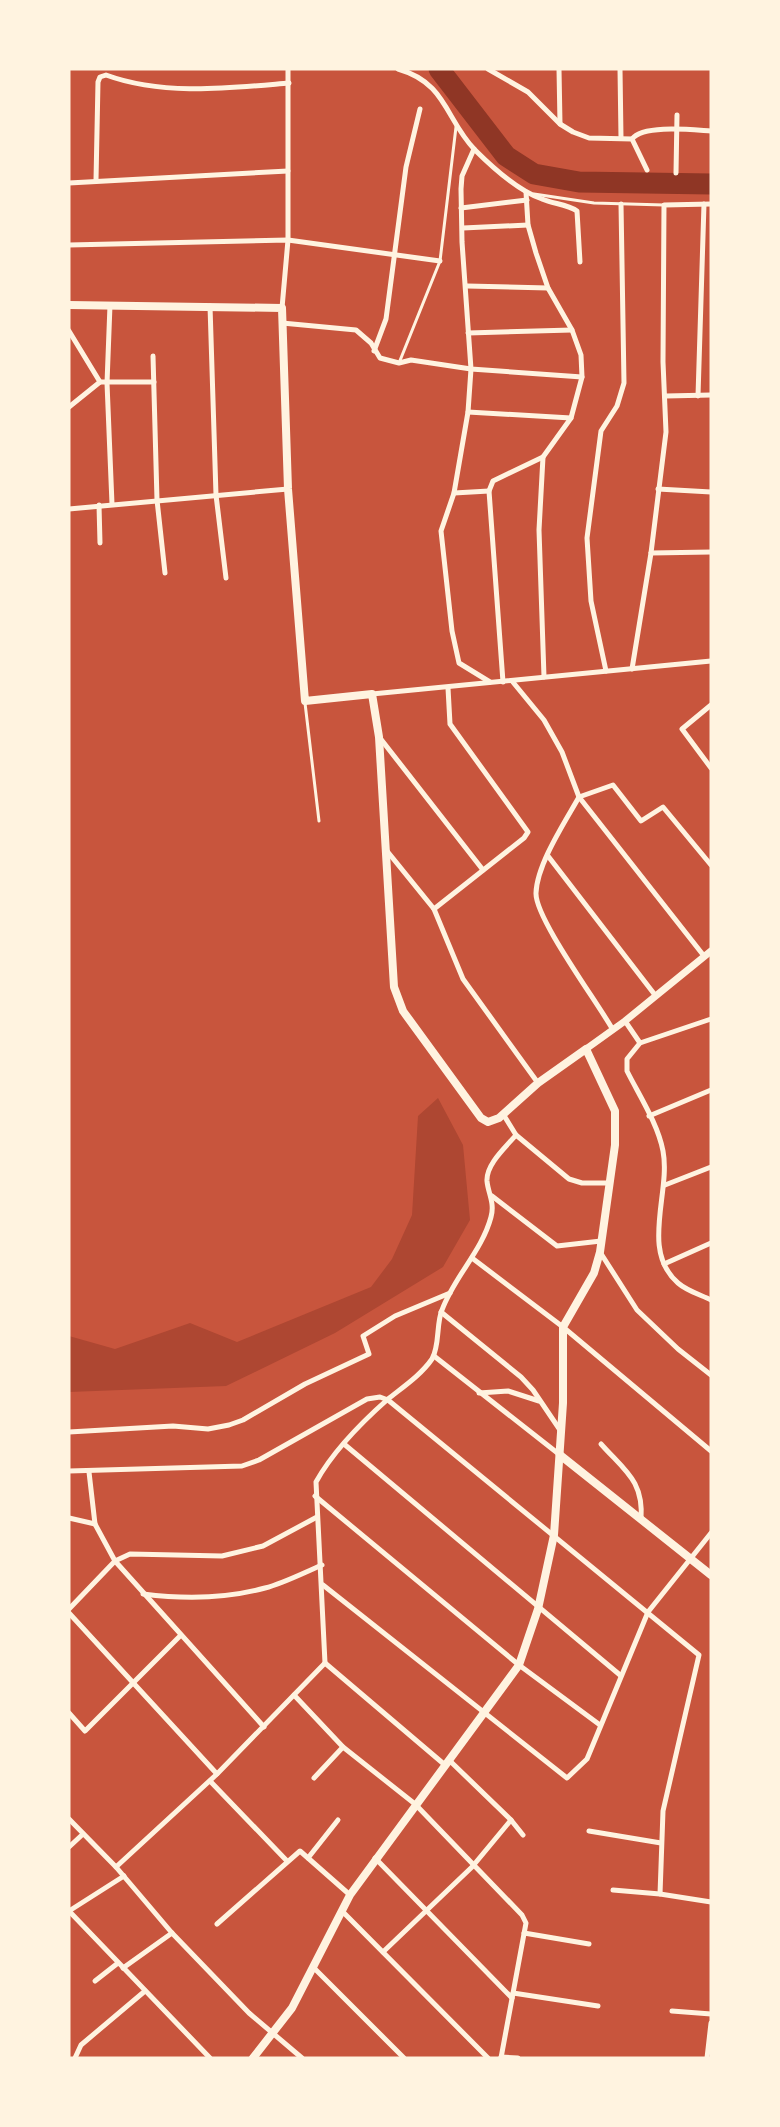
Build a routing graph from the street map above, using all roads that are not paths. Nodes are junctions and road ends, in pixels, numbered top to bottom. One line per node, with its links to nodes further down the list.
1 (288, 69): 6 (street)
2 (398, 69): 9 (street)
3 (488, 69): 10 (street)
4 (559, 69): 10 (street)
5 (620, 69): 13 (street)
6 (289, 83): 17 (street); 19 (street)
7 (420, 109): 31 (street)
8 (677, 116): 11 (street)
9 (457, 122): 15 (street); 32 (lane)
10 (560, 124): 13 (street)
11 (676, 129): 12 (street); 14 (street); 18 (street)
12 (711, 131)
13 (621, 138): 14 (street)
14 (633, 140): 16 (street)
15 (474, 149): 21 (street); 26 (street)
16 (647, 170)
17 (288, 171): 19 (street); 29 (street)
18 (676, 173)
19 (96, 180): 20 (street)
20 (69, 183)
21 (526, 192): 22 (street); 23 (lane); 33 (street)
22 (527, 200): 26 (street); 27 (street)
23 (621, 204): 25 (lane); 75 (street)
24 (708, 204): 25 (street); 53 (street)
25 (664, 205): 52 (street)
26 (461, 208): 28 (street)
27 (528, 225): 28 (street); 35 (street)
28 (463, 228): 34 (street)
29 (288, 240): 30 (street); 31 (street); 39 (street)
30 (69, 245)
31 (395, 253): 32 (street); 44 (street)
32 (440, 261): 46 (lane)
33 (580, 262)
34 (467, 286): 35 (street); 43 (street)
35 (548, 288): 41 (street)
36 (69, 305): 37 (main road)
37 (110, 305): 38 (main road); 49 (street)
38 (210, 306): 39 (main road); 63 (street)
39 (282, 308): 40 (main road)
40 (282, 323): 44 (street); 58 (main road)
41 (572, 330): 43 (street); 48 (street)
42 (69, 331): 49 (street)
43 (468, 333): 47 (street)
44 (374, 351): 46 (street)
45 (153, 356): 50 (street)
46 (399, 363): 47 (street)
47 (471, 369): 48 (street); 55 (street)
48 (582, 377): 56 (street)
49 (103, 382): 50 (street); 54 (street); 65 (street)
50 (154, 382): 64 (street)
51 (711, 395): 53 (street)
52 (666, 396): 53 (street); 59 (street)
53 (698, 396)
54 (69, 407)
55 (468, 412): 56 (street); 62 (street)
56 (571, 418): 57 (street)
57 (543, 457): 60 (street); 76 (street)
58 (288, 489): 63 (street); 82 (main road)
59 (658, 489): 61 (street); 70 (street)
60 (489, 491): 62 (street); 77 (street)
61 (711, 492)
62 (454, 493): 79 (street)
63 (216, 495): 64 (street); 72 (street)
64 (157, 500): 65 (street); 71 (street)
65 (112, 504): 66 (street)
66 (99, 505): 67 (street); 68 (street)
67 (69, 509)
68 (100, 543)
69 (711, 552): 70 (street)
70 (651, 553): 74 (street)
71 (165, 573)
72 (226, 578)
73 (711, 661): 74 (street)
74 (632, 669): 75 (street)
75 (606, 671): 76 (street)
76 (544, 677): 78 (street)
77 (503, 681): 78 (street); 79 (street)
78 (512, 681): 86 (street)
79 (490, 682): 80 (street)
80 (448, 688): 81 (street); 91 (street)
81 (372, 694): 82 (main road); 84 (main road)
82 (304, 701): 87 (lane)
83 (711, 705): 85 (street)
84 (379, 737): 88 (main road); 91 (street)
85 (711, 768)
86 (579, 797): 89 (street); 90 (street); 94 (street)
87 (319, 821)
88 (386, 850): 92 (street); 103 (main road)
89 (548, 856): 95 (street); 98 (street)
90 (711, 865)
91 (483, 870): 92 (street)
92 (434, 909): 101 (street)
93 (711, 951): 94 (street)
94 (704, 956): 95 (street)
95 (655, 995): 97 (street)
96 (711, 1019): 99 (street)
97 (625, 1021): 98 (street); 99 (street)
98 (611, 1031): 100 (street)
99 (640, 1043): 104 (street)
100 (586, 1049): 101 (main road); 107 (main road)
101 (538, 1083): 103 (main road)
102 (711, 1090): 104 (street)
103 (503, 1114): 105 (street)
104 (649, 1116): 108 (street)
105 (516, 1135): 107 (street); 109 (street)
106 (711, 1167): 108 (street)
107 (609, 1183): 110 (main road)
108 (665, 1185): 114 (street)
109 (492, 1196): 110 (street); 113 (street)
110 (601, 1241): 112 (main road)
111 (711, 1243): 114 (street)
112 (600, 1252): 118 (main road); 120 (street)
113 (472, 1258): 115 (street); 118 (street)
114 (664, 1264): 116 (street)
115 (450, 1293): 117 (street); 125 (street)
116 (711, 1300)
117 (441, 1312): 119 (street); 123 (street)
118 (563, 1327): 124 (main road); 128 (street)
119 (434, 1356): 121 (street); 122 (street)
120 (711, 1376)
121 (479, 1393): 123 (street); 129 (street)
122 (388, 1400): 126 (street); 131 (street); 138 (street)
123 (539, 1401): 124 (street)
124 (560, 1430): 129 (main road)
125 (69, 1432)
126 (344, 1444): 132 (street); 145 (street)
127 (601, 1444): 135 (street)
128 (711, 1452)
129 (560, 1455): 135 (main road); 138 (main road)
130 (69, 1472): 131 (street)
131 (89, 1472): 136 (street)
132 (315, 1496): 133 (street); 150 (street)
133 (317, 1517): 140 (street); 141 (street)
134 (69, 1518): 136 (street)
135 (641, 1520): 139 (main road)
136 (95, 1524): 140 (street)
137 (711, 1533): 139 (street)
138 (554, 1535): 145 (main road); 147 (street)
139 (692, 1558): 142 (main road); 147 (street)
140 (115, 1561): 144 (street); 146 (street)
141 (322, 1565): 143 (street); 144 (street)
142 (711, 1575)
143 (323, 1585): 149 (street); 155 (street)
144 (143, 1594): 148 (street)
145 (538, 1609): 150 (main road); 151 (street)
146 (69, 1611): 152 (street)
147 (648, 1612): 151 (street); 170 (street)
148 (180, 1636): 152 (street); 157 (street)
149 (326, 1663): 153 (street); 159 (street)
150 (519, 1665): 155 (main road); 156 (street)
151 (620, 1675): 156 (street)
152 (134, 1682): 154 (street); 160 (street)
153 (294, 1695): 157 (street); 158 (street)
154 (69, 1713)
155 (484, 1715): 156 (street); 159 (main road)
156 (600, 1725)
157 (264, 1727): 160 (street)
158 (342, 1747): 161 (street); 163 (street)
159 (447, 1763): 163 (main road); 166 (street)
160 (217, 1774): 162 (street)
161 (314, 1778)
162 (210, 1780): 174 (street); 175 (street)
163 (415, 1804): 173 (main road); 176 (street)
164 (69, 1819): 168 (street)
165 (338, 1820): 172 (street)
166 (512, 1820): 169 (street); 176 (street)
167 (589, 1831): 170 (street)
168 (83, 1834): 171 (street); 175 (street)
169 (523, 1835)
170 (661, 1843): 179 (street)
171 (69, 1847)
172 (308, 1858): 174 (street); 180 (street)
173 (375, 1858): 180 (main road); 183 (street)
174 (287, 1861): 185 (street)
175 (116, 1867): 177 (street)
176 (472, 1867): 183 (street); 187 (street)
177 (124, 1876): 182 (street); 186 (street)
178 (613, 1890): 179 (street)
179 (660, 1894): 181 (street)
180 (350, 1895): 184 (main road)
181 (711, 1902)
182 (69, 1911): 190 (street)
183 (428, 1911): 189 (street); 195 (street)
184 (343, 1912): 189 (street); 192 (main road)
185 (217, 1924)
186 (172, 1933): 191 (street); 200 (street)
187 (524, 1933): 188 (street); 195 (street)
188 (589, 1944)
189 (383, 1952): 206 (street)
190 (118, 1963): 191 (street); 193 (street)
191 (123, 1968): 194 (street)
192 (314, 1968): 200 (main road); 205 (street)
193 (95, 1981)
194 (146, 1991): 201 (street); 202 (street)
195 (513, 1995): 196 (street); 207 (street)
196 (598, 2007)
197 (672, 2011): 198 (street)
198 (711, 2014)
199 (711, 2023): 209 (street)
200 (273, 2034): 203 (main road); 204 (street)
201 (75, 2058)
202 (210, 2058)
203 (253, 2058)
204 (302, 2058)
205 (404, 2058)
206 (488, 2058)
207 (501, 2058): 208 (street)
208 (518, 2058)
209 (707, 2058)

